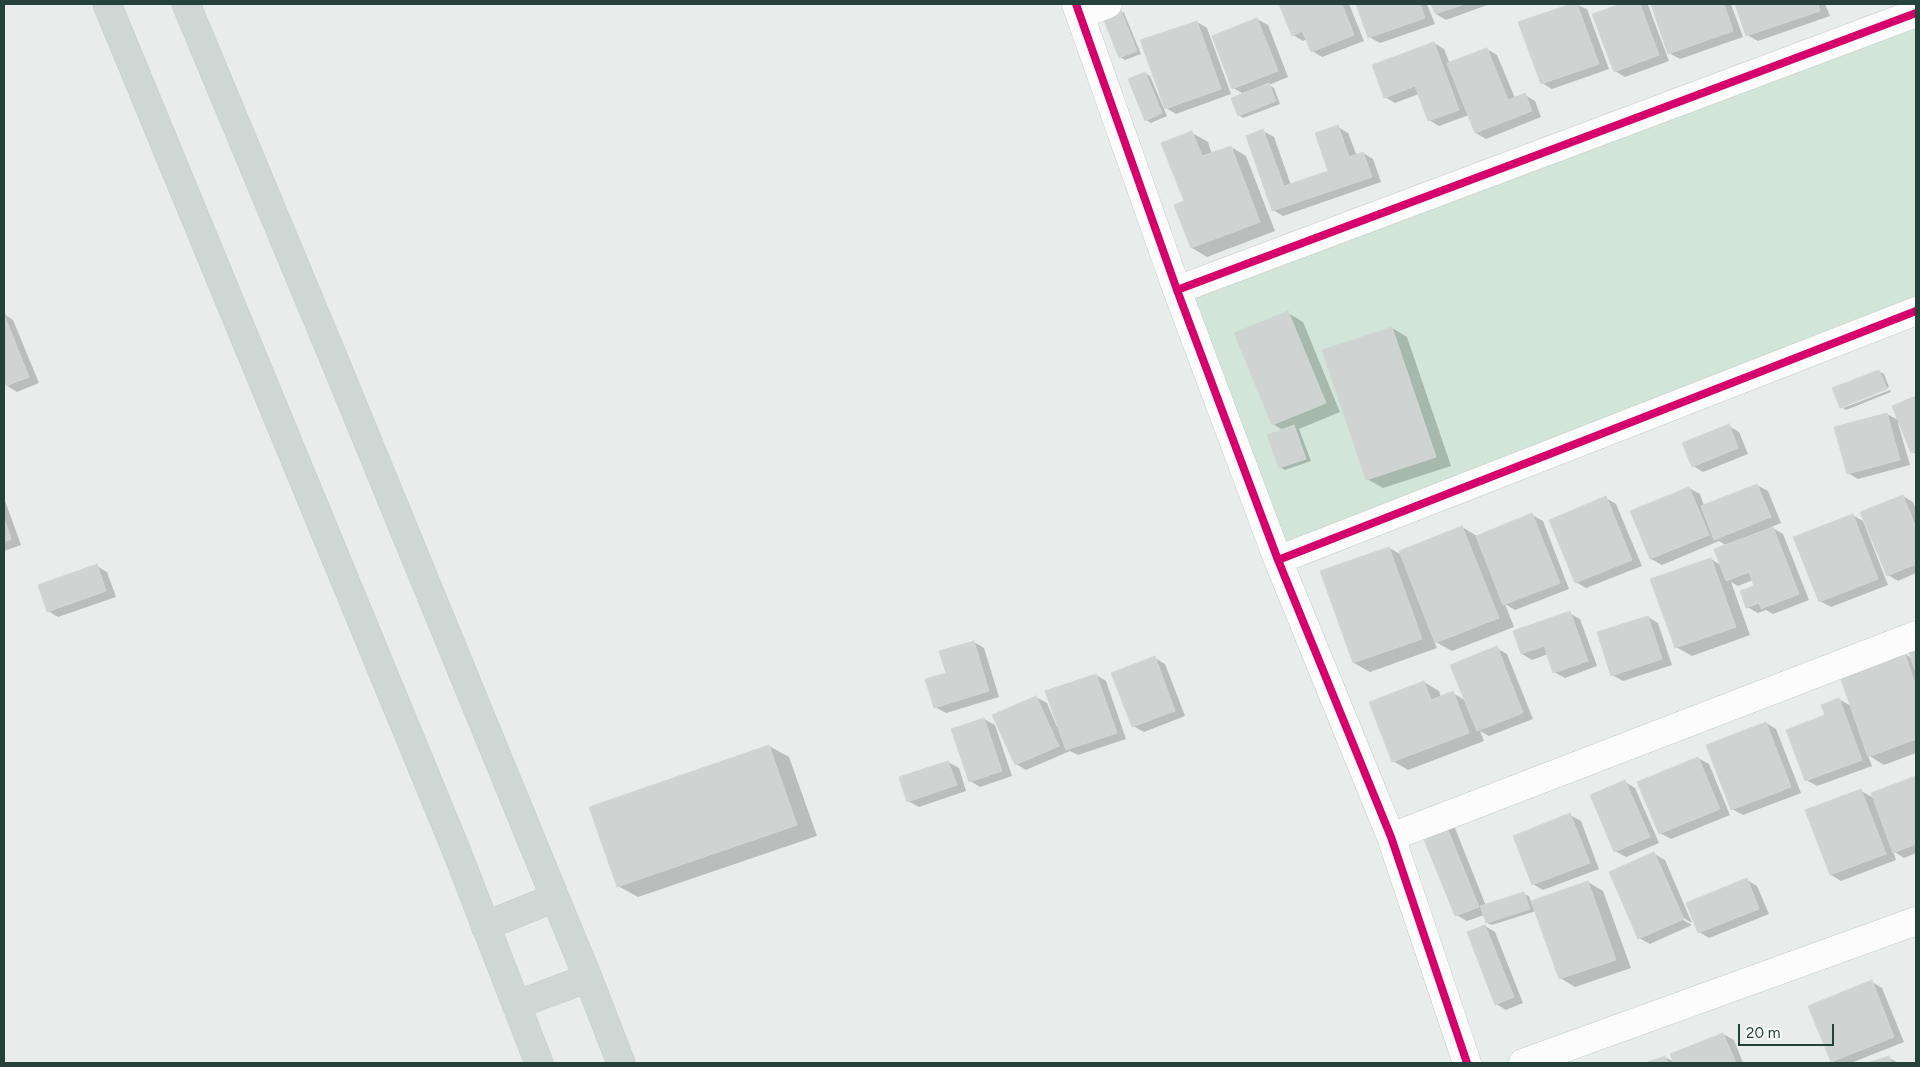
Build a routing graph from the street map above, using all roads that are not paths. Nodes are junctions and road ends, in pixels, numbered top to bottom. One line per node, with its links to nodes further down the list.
1 (107, 4): 13 (main road)
2 (186, 4): 11 (main road)
3 (1108, 4): 4 (street)
4 (1078, 9): 6 (street)
5 (1916, 14): 6 (street)
6 (1178, 290): 8 (street)
7 (1916, 311): 8 (street)
8 (1278, 560): 10 (street)
9 (1916, 635): 10 (street)
10 (1391, 837): 18 (street)
11 (554, 898): 13 (main road); 14 (main road)
12 (1916, 921): 19 (street)
13 (485, 926): 15 (main road)
14 (588, 978): 15 (main road); 17 (main road)
15 (516, 1005): 16 (main road)
16 (539, 1063)
17 (621, 1063)
18 (1467, 1063)
19 (1523, 1063)

